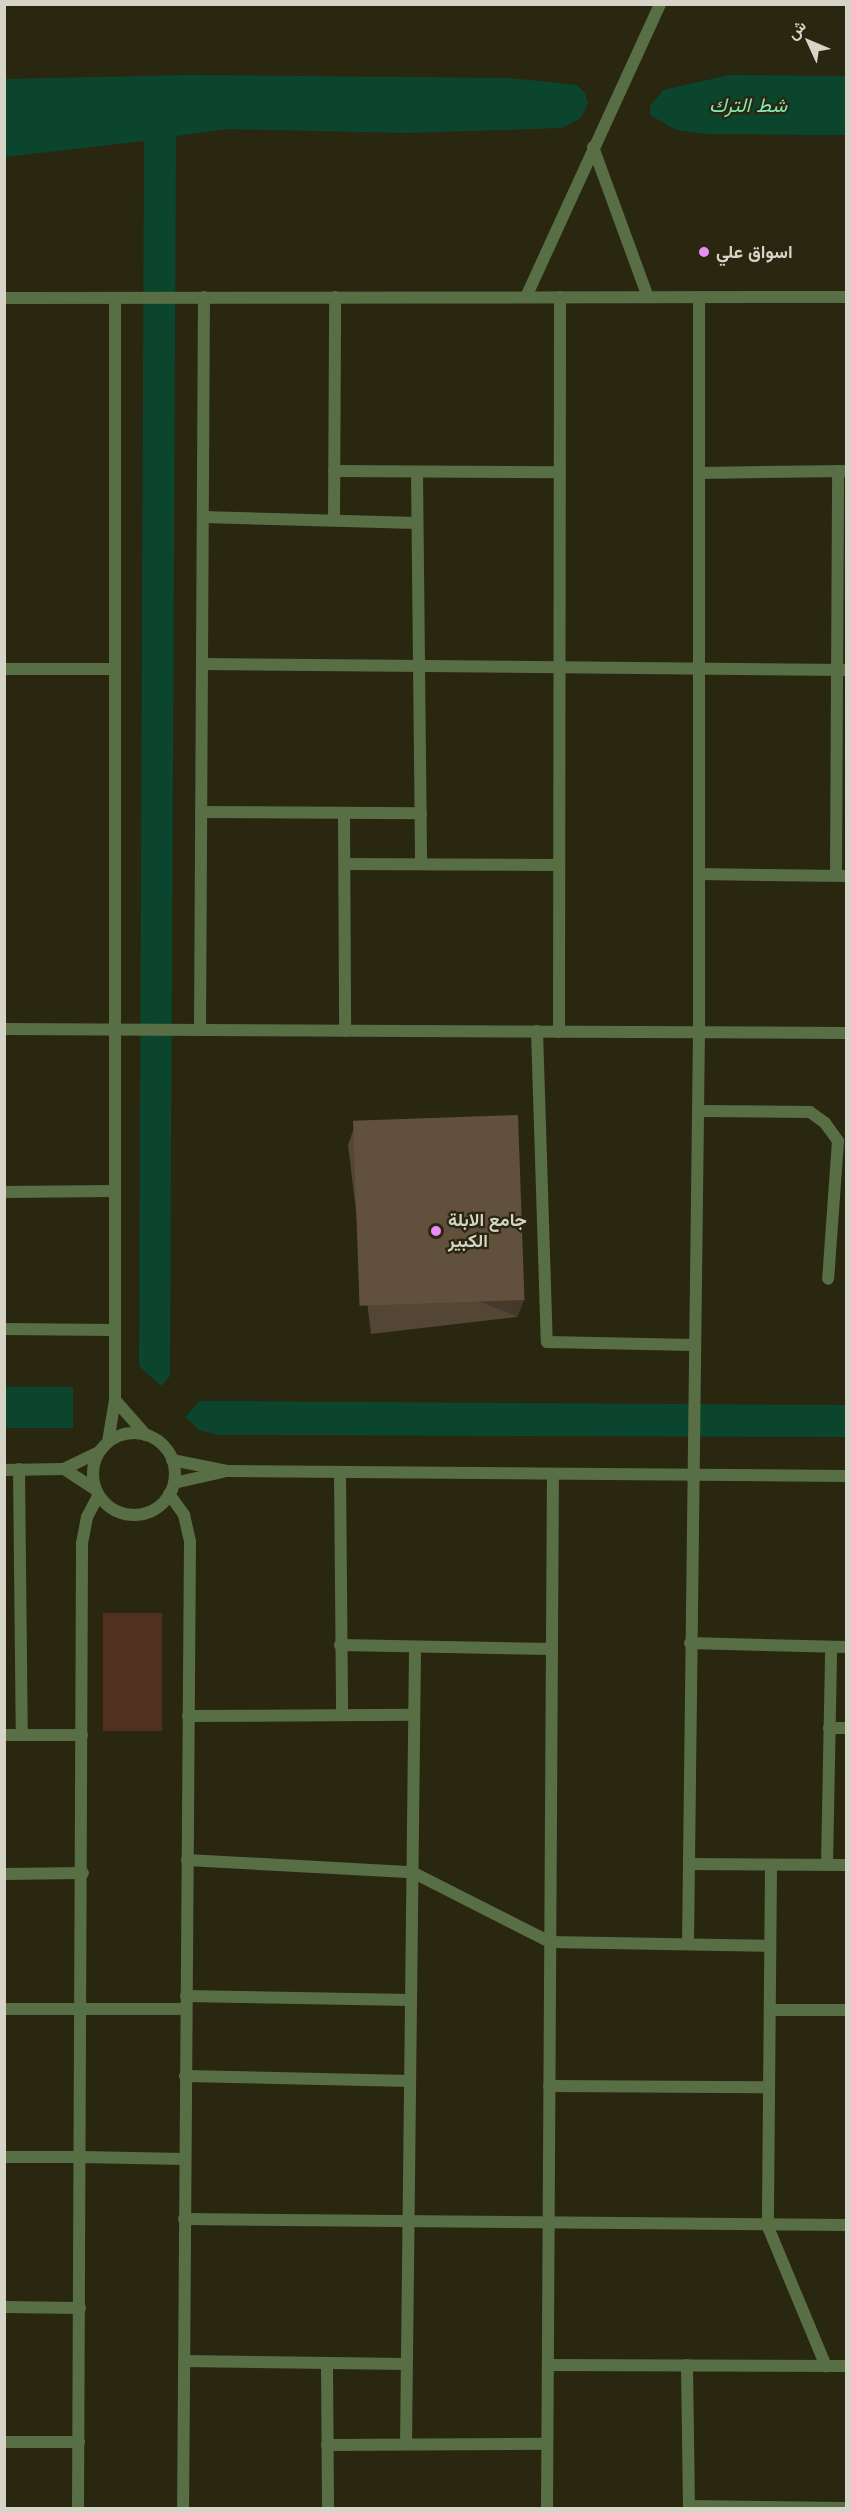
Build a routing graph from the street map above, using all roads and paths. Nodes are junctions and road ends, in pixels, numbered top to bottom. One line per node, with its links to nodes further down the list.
1 (660, 4): 2 (street)
2 (593, 147): 5 (street); 7 (street)
3 (204, 297): 4 (street); 11 (street); 17 (street)
4 (335, 297): 5 (street); 12 (street)
5 (526, 297): 6 (street)
6 (560, 297): 7 (street); 15 (street)
7 (648, 297): 8 (street)
8 (699, 297): 9 (street); 16 (street)
9 (846, 297)
10 (4, 298): 11 (street)
11 (115, 298): 25 (street)
12 (334, 471): 14 (street); 18 (street)
13 (842, 471): 16 (street); 20 (street)
14 (417, 472): 15 (street); 19 (street)
15 (560, 472): 23 (street)
16 (699, 473): 26 (street)
17 (203, 517): 18 (street); 21 (street)
18 (334, 520): 19 (street)
19 (417, 523): 22 (street)
20 (842, 524): 27 (street)
21 (202, 664): 22 (street); 28 (street)
22 (419, 666): 23 (street); 29 (street)
23 (559, 668): 26 (street); 34 (street)
24 (4, 669): 25 (street)
25 (115, 669): 38 (street)
26 (699, 669): 27 (street); 35 (street)
27 (842, 670): 31 (street)
28 (201, 812): 30 (street); 39 (street)
29 (421, 813): 30 (street); 33 (street)
30 (344, 814): 32 (street)
31 (842, 826): 36 (street)
32 (345, 864): 33 (street); 40 (street)
33 (421, 864): 34 (street)
34 (559, 864): 42 (street)
35 (699, 874): 36 (street); 43 (street)
36 (841, 875)
37 (4, 1029): 38 (street)
38 (115, 1030): 39 (street); 46 (street)
39 (200, 1030): 40 (street)
40 (345, 1031): 41 (street)
41 (537, 1031): 42 (street); 51 (street)
42 (559, 1032): 43 (street)
43 (699, 1032): 44 (street); 45 (street)
44 (846, 1033)
45 (698, 1112): 48 (street); 51 (street)
46 (115, 1191): 47 (street); 50 (street)
47 (4, 1192)
48 (828, 1279)
49 (4, 1329): 50 (street)
50 (115, 1330): 52 (street)
51 (694, 1346): 63 (street)
52 (115, 1400): 53 (street); 54 (street)
53 (146, 1435): 54 (street); 56 (street)
54 (108, 1442): 55 (street)
55 (99, 1452): 57 (street); 66 (street)
56 (172, 1460): 60 (street); 65 (street)
57 (64, 1469): 59 (street); 66 (street)
58 (4, 1470): 59 (street)
59 (19, 1470): 79 (street)
60 (227, 1471): 61 (street); 65 (street)
61 (340, 1472): 62 (street); 68 (street)
62 (553, 1474): 63 (street); 72 (street)
63 (692, 1475): 64 (street); 67 (street)
64 (846, 1476)
65 (171, 1489): 66 (street); 75 (street)
66 (97, 1492): 80 (street)
67 (690, 1642): 70 (street); 82 (street)
68 (340, 1645): 69 (street); 73 (street)
69 (415, 1647): 72 (street); 74 (street)
70 (831, 1647): 71 (street); 76 (street)
71 (846, 1647)
72 (552, 1649): 89 (street)
73 (342, 1714): 74 (street); 75 (street)
74 (414, 1715): 86 (street)
75 (188, 1716): 81 (street)
76 (829, 1728): 77 (street); 83 (street)
77 (846, 1728)
78 (4, 1735): 79 (street)
79 (22, 1735): 80 (street)
80 (82, 1735): 87 (street)
81 (187, 1860): 86 (street); 92 (street)
82 (689, 1864): 85 (street); 90 (street)
83 (827, 1865): 84 (street); 85 (street)
84 (846, 1865)
85 (771, 1866): 91 (street)
86 (412, 1872): 89 (street); 93 (street)
87 (83, 1873): 88 (street); 95 (street)
88 (4, 1874)
89 (550, 1942): 90 (street); 101 (street)
90 (688, 1944): 91 (street)
91 (770, 1946): 97 (street)
92 (186, 1996): 93 (street); 96 (street)
93 (411, 2000): 100 (street)
94 (4, 2009): 95 (street)
95 (82, 2009): 96 (street); 104 (street)
96 (186, 2009): 99 (street)
97 (770, 2010): 98 (street); 102 (street)
98 (846, 2010)
99 (185, 2076): 100 (street); 105 (street)
100 (410, 2081): 107 (street)
101 (549, 2086): 102 (street); 108 (street)
102 (769, 2087): 110 (street)
103 (4, 2157): 104 (street)
104 (81, 2157): 105 (street); 112 (street)
105 (185, 2158): 106 (street)
106 (184, 2219): 107 (street); 113 (street)
107 (408, 2220): 108 (street); 115 (street)
108 (549, 2222): 110 (street); 116 (street)
109 (846, 2225): 110 (street)
110 (768, 2227): 118 (street)
111 (4, 2307): 112 (street)
112 (80, 2308): 121 (street)
113 (184, 2361): 114 (street); 127 (street)
114 (327, 2363): 115 (street); 124 (street)
115 (406, 2364): 122 (street)
116 (548, 2365): 117 (street); 123 (street)
117 (687, 2365): 118 (street); 125 (street)
118 (826, 2366): 119 (street)
119 (846, 2366)
120 (4, 2442): 121 (street)
121 (79, 2442): 126 (street)
122 (405, 2444): 123 (street); 124 (street)
123 (547, 2444): 129 (street)
124 (327, 2445): 128 (street)
125 (689, 2507): 130 (street)
126 (78, 2508)
127 (183, 2508)
128 (328, 2508)
129 (547, 2508)
130 (846, 2508)

